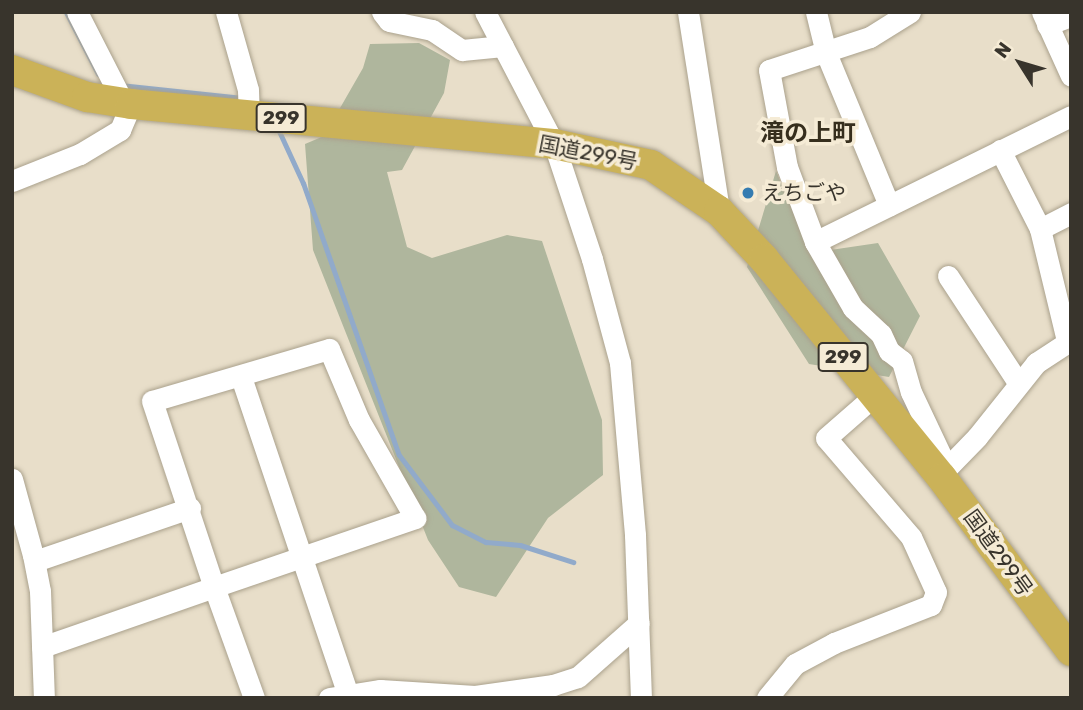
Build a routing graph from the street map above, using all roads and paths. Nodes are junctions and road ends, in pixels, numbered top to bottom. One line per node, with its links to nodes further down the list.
1 (77, 12): 14 (street)
2 (226, 12): 15 (street)
3 (382, 12): 10 (street)
4 (485, 12): 10 (street)
5 (688, 12): 21 (street)
6 (816, 12): 11 (street)
7 (909, 12): 11 (street)
8 (1071, 16): 9 (street)
9 (1045, 19): 13 (street)
10 (503, 46): 17 (street)
11 (826, 53): 20 (street); 24 (street)
12 (12, 70): 14 (highway, 国道299号 / 299)
13 (1071, 76)
14 (127, 103): 15 (highway, 国道299号 / 299); 19 (street)
15 (249, 115): 17 (highway, 国道299号 / 299)
16 (1071, 116): 18 (street)
17 (554, 145): 21 (highway, 国道299号 / 299); 37 (street)
18 (1000, 150): 20 (street); 23 (street)
19 (12, 181)
20 (889, 205): 24 (street)
21 (719, 211): 29 (highway, 国道299号 / 299)
22 (1071, 213): 23 (street)
23 (1040, 229): 26 (street)
24 (815, 242): 30 (street)
25 (948, 276): 28 (street)
26 (1069, 341): 28 (street)
27 (241, 377): 33 (street); 34 (street); 34 (street)
28 (1019, 384): 30 (street)
29 (874, 396): 30 (highway, 国道299号 / 299); 44 (street)
30 (944, 473): 39 (highway, 国道299号 / 299)
31 (12, 479): 32 (street)
32 (15, 502): 35 (street)
33 (190, 508): 35 (street); 36 (street)
34 (302, 557): 36 (street); 40 (street)
35 (35, 561): 38 (street)
36 (214, 587): 38 (street); 42 (street)
37 (639, 623): 40 (street); 43 (street)
38 (42, 647): 41 (street)
39 (1071, 651)
40 (339, 696)
41 (44, 698)
42 (254, 698)
43 (641, 698)
44 (766, 698)

